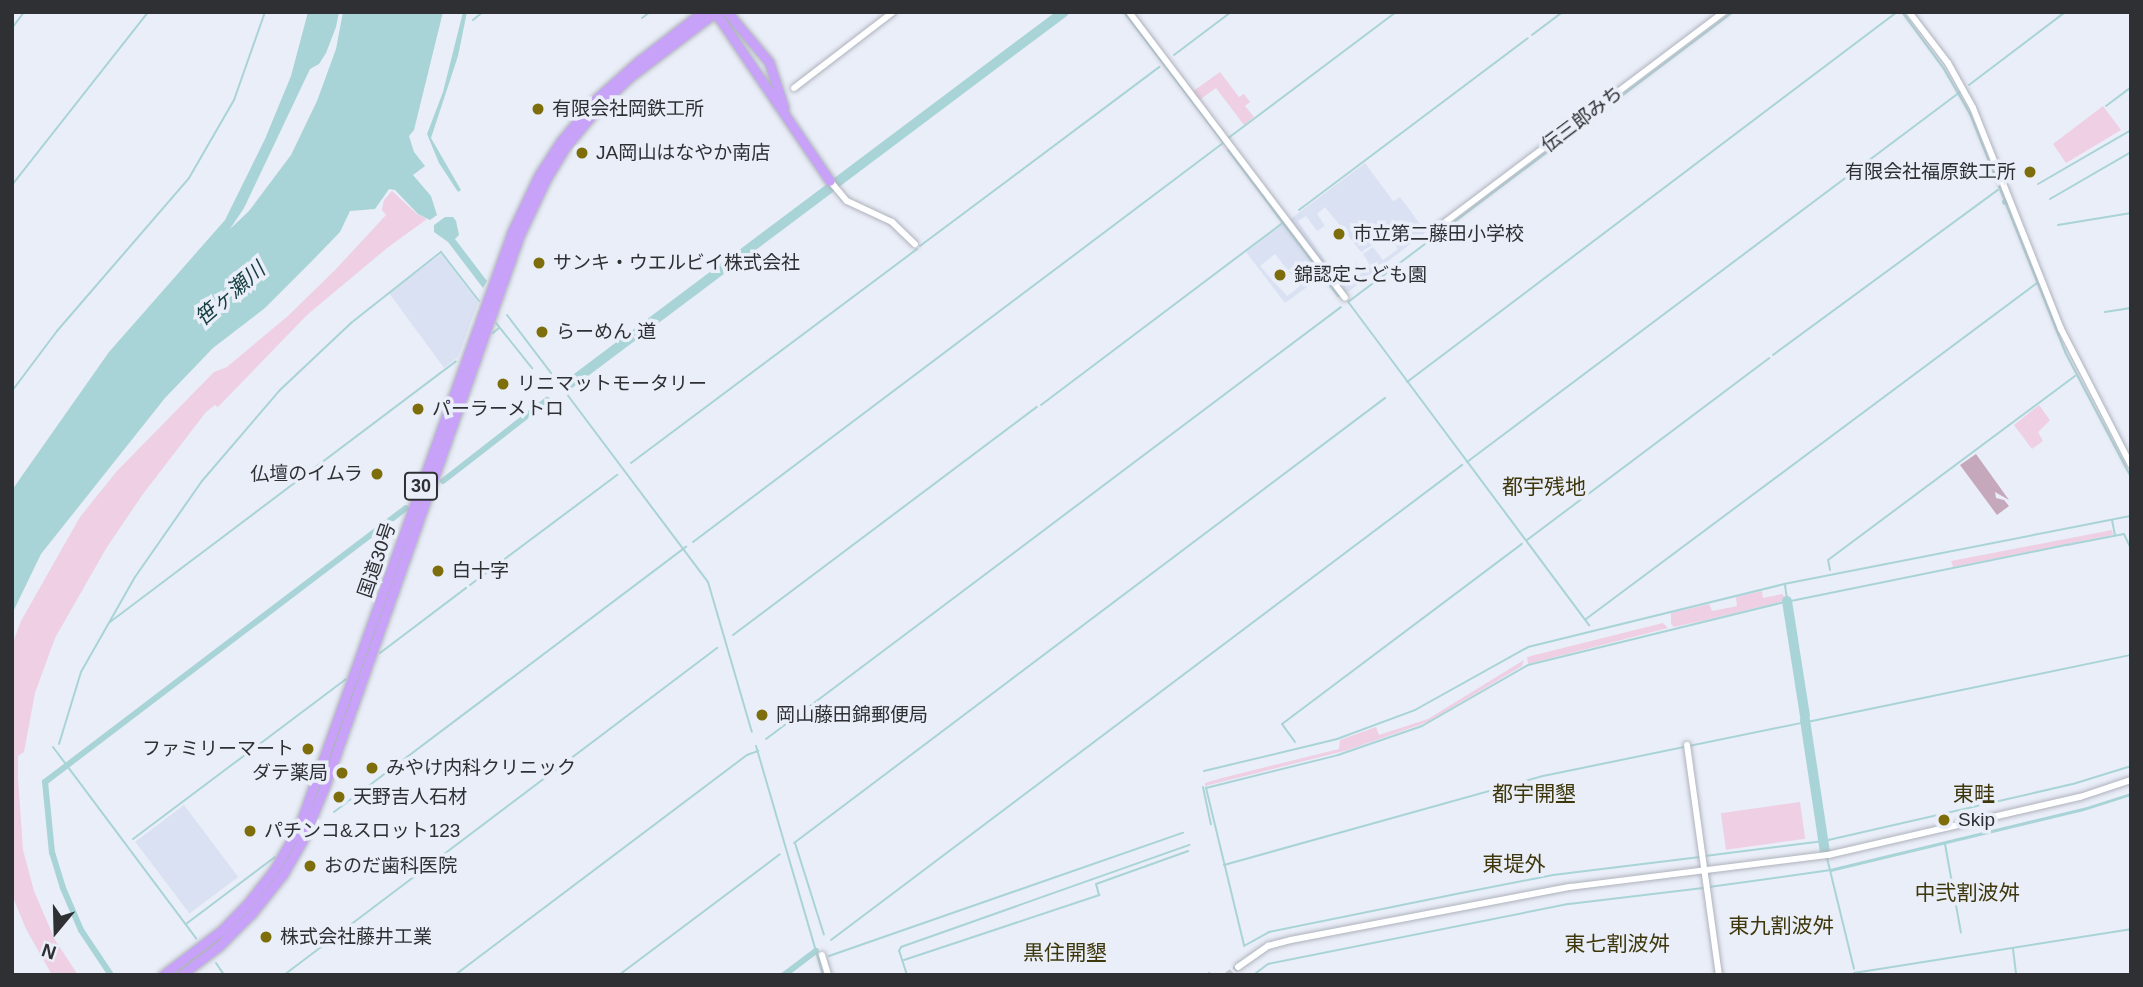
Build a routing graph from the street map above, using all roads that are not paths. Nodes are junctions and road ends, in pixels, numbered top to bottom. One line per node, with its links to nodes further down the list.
1 (702, 12): 19 (highway, 国道30号 / 30)
2 (716, 12): 9 (highway); 17 (highway, 国道30号 / 30)
3 (727, 12): 9 (highway)
4 (893, 12): 8 (street)
5 (1129, 12): 13 (street)
6 (1724, 12): 11 (street, 伝三郎みち)
7 (1909, 12): 14 (street)
8 (794, 88)
9 (791, 124): 10 (highway)
10 (830, 181): 12 (street)
11 (1440, 226)
12 (915, 244)
13 (1345, 298)
14 (2131, 465)
15 (1687, 747): 18 (street)
16 (2131, 780): 18 (street)
17 (286, 868): 19 (highway); 23 (highway, 国道30号 / 30)
18 (1703, 870): 21 (street); 25 (street)
19 (244, 908): 22 (highway, 国道30号 / 30)
20 (822, 955): 24 (street)
21 (1238, 967)
22 (163, 975)
23 (181, 975)
24 (828, 975)
25 (1719, 975)

